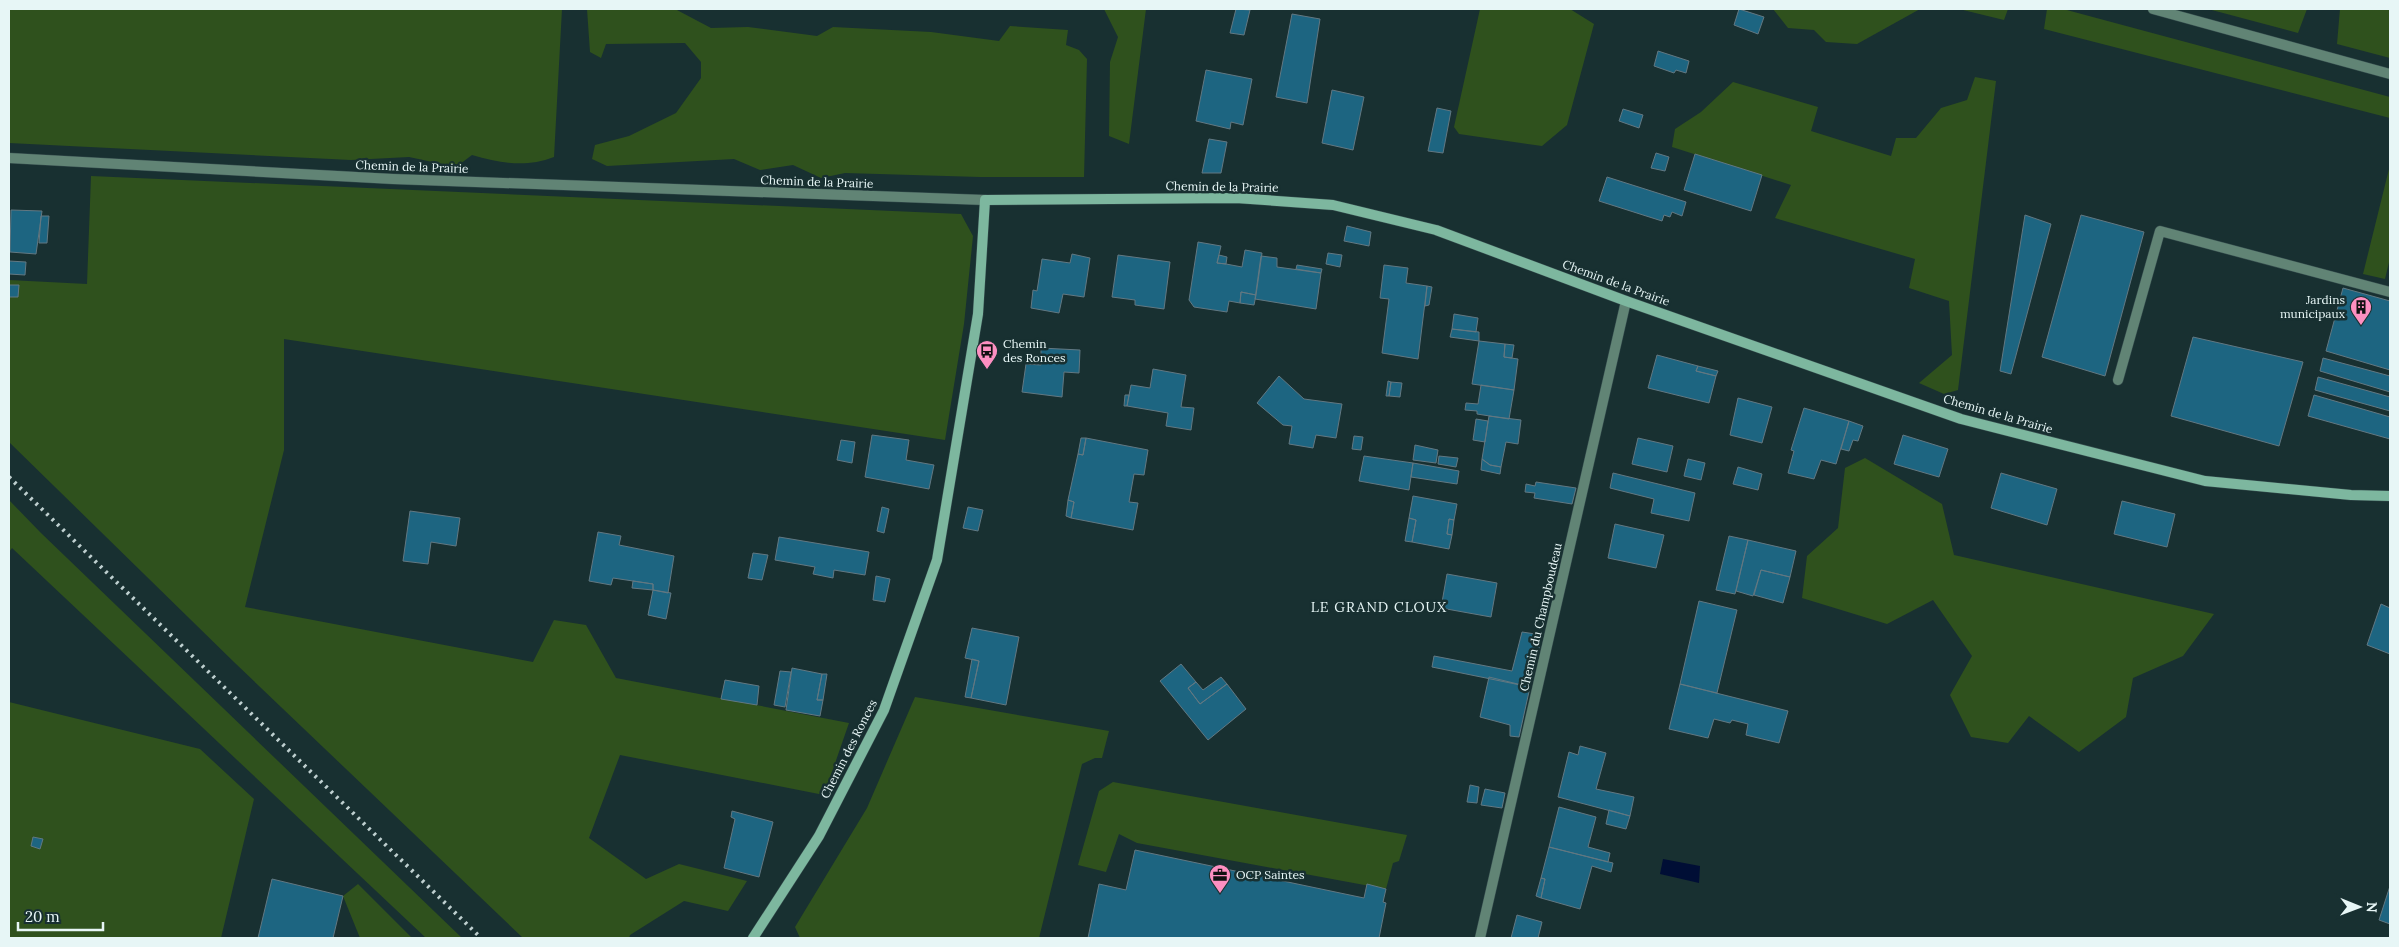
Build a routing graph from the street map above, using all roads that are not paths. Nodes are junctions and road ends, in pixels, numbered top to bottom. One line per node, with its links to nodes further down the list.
1 (2153, 9): 2 (street)
2 (2390, 74)
3 (9, 158): 4 (street, Chemin de la Prairie)
4 (985, 200): 6 (street, Chemin de la Prairie); 9 (street, Chemin des Ronces)
5 (2390, 292): 7 (street)
6 (1626, 301): 8 (street, Chemin de la Prairie); 10 (street, Chemin du Champboudeau)
7 (2118, 380)
8 (2390, 496)
9 (754, 938)
10 (1480, 938)

